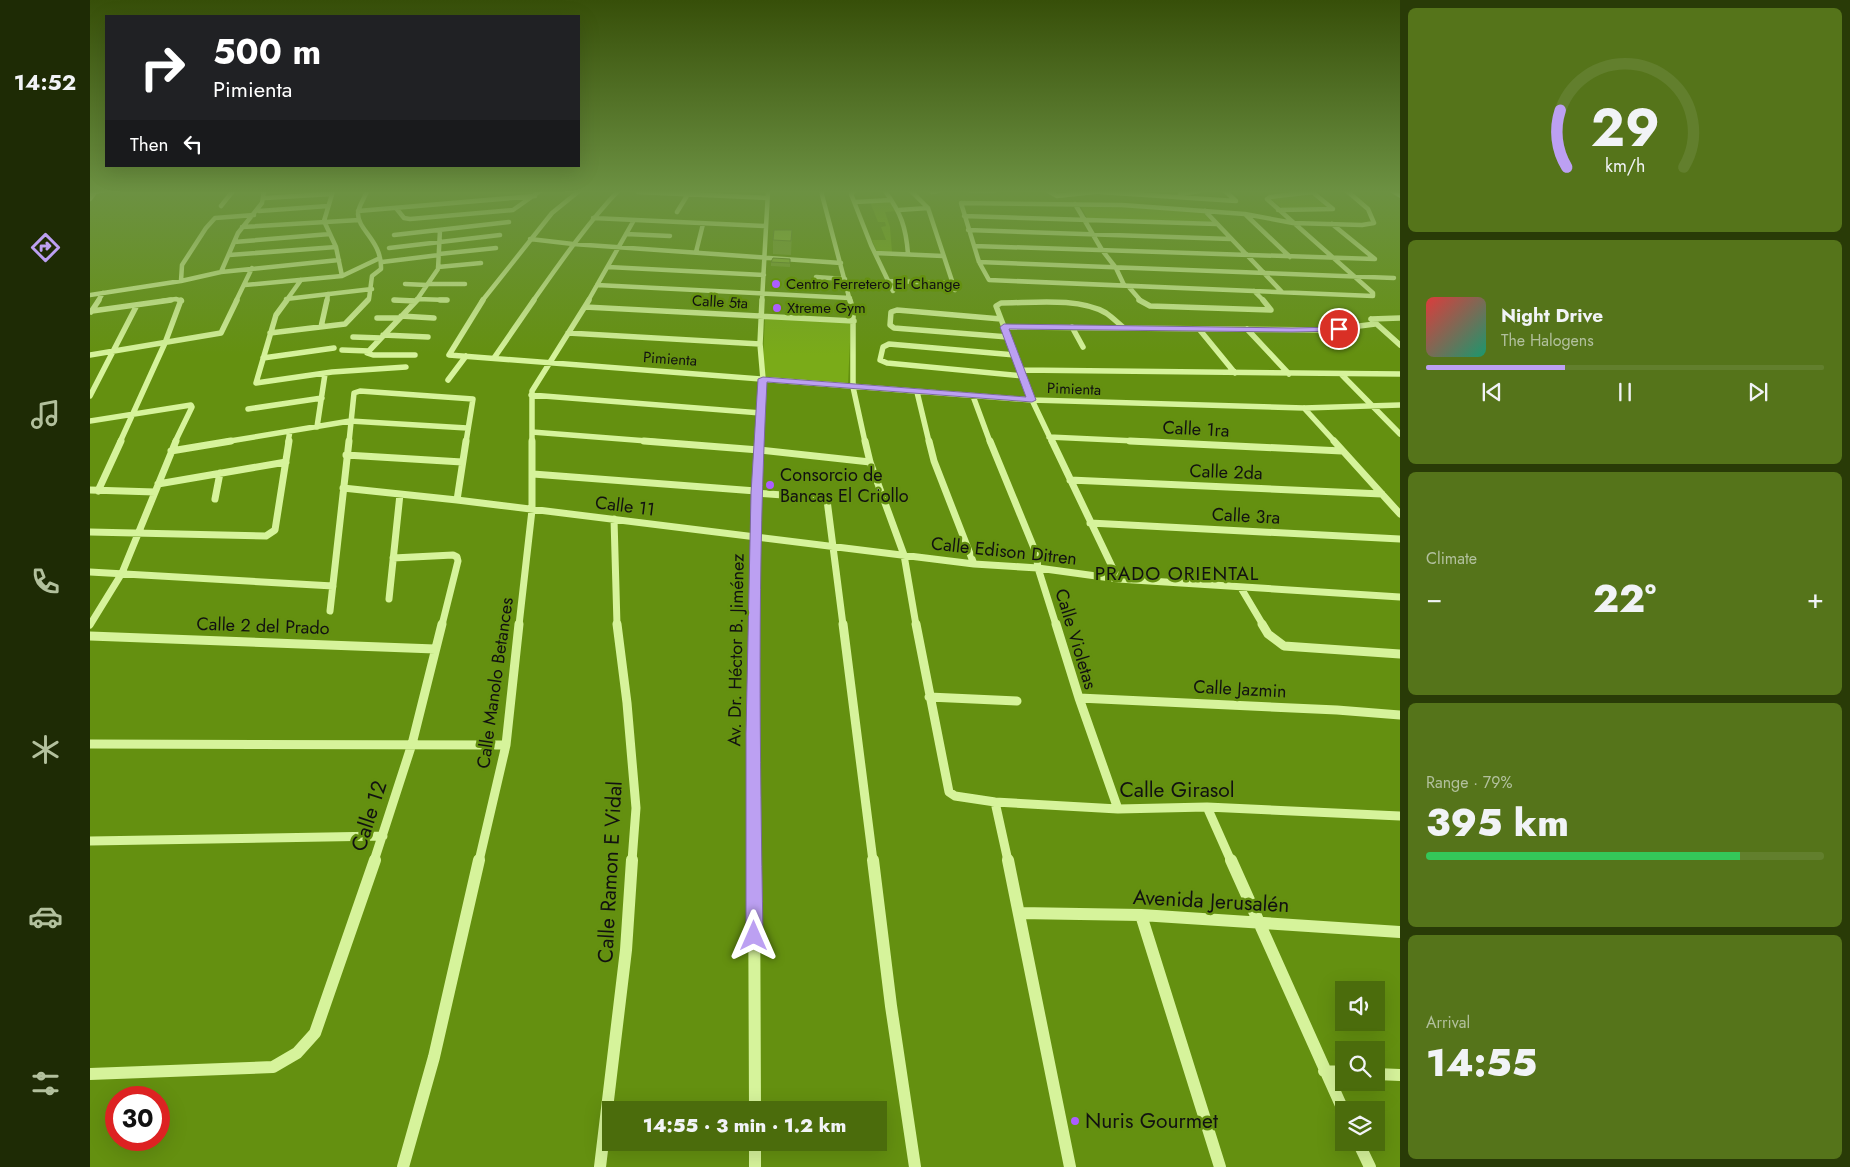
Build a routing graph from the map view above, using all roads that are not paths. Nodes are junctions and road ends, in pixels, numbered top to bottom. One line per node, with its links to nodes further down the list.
1 (195, 245): 54 (street)
2 (233, 245): 29 (street)
3 (378, 245): 37 (street)
4 (410, 245): 23 (street)
5 (439, 245): 31 (street)
6 (525, 245): 110 (street, Pimienta)
7 (572, 245): 113 (street)
8 (595, 245): 22 (street)
9 (698, 245): 26 (street)
10 (765, 245): 33 (street, Av. Dr. Héctor B. Jiménez)
11 (836, 245): 38 (street)
12 (871, 245): 27 (street)
13 (907, 245): 28 (street)
14 (940, 245): 32 (street)
15 (1099, 245): 25 (street)
16 (1237, 245): 30 (street)
17 (1278, 245): 34 (street)
18 (1318, 245): 35 (street)
19 (1358, 245): 35 (street)
20 (974, 246): 25 (street); 39 (street)
21 (336, 247): 29 (street); 36 (street)
22 (619, 247): 26 (street); 42 (street, Calle Manolo Betances)
23 (389, 248)
24 (496, 248): 31 (street)
25 (1102, 250): 30 (street); 44 (street)
26 (696, 252): 33 (street)
27 (874, 253): 28 (street); 55 (street)
28 (908, 254): 32 (street)
29 (229, 255): 45 (street)
30 (1247, 255): 34 (street); 46 (street)
31 (439, 256): 37 (street); 41 (street)
32 (943, 256): 56 (street)
33 (765, 257): 38 (street); 47 (street, Av. Dr. Héctor B. Jiménez)
34 (1290, 257): 35 (street)
35 (1332, 258): 49 (street)
36 (340, 260): 43 (street); 48 (street)
37 (381, 261): 48 (street); 63 (street)
38 (841, 262): 52 (street)
39 (979, 262): 44 (street); 62 (street)
40 (481, 263): 41 (street)
41 (438, 267): 58 (street)
42 (608, 267): 47 (street); 61 (street, Calle Manolo Betances)
43 (252, 268): 45 (street); 60 (street)
44 (1116, 268): 46 (street); 62 (street)
45 (221, 272): 54 (street)
46 (1264, 273): 49 (street); 68 (street)
47 (764, 275): 67 (street, Av. Dr. Héctor B. Jiménez)
48 (342, 276): 53 (street)
49 (1353, 276): 51 (street); 68 (street)
50 (816, 277): 52 (street)
51 (1394, 278)
52 (845, 279): 72 (street)
53 (301, 280): 60 (street); 73 (street)
54 (181, 281): 69 (street)
55 (889, 281): 56 (street); 65 (street)
56 (952, 283): 64 (street)
57 (405, 284): 58 (street)
58 (428, 284): 59 (street); 75 (street)
59 (465, 284)
60 (245, 285): 100 (street)
61 (597, 285): 67 (street); 78 (street, Calle Manolo Betances)
62 (1126, 286): 66 (street); 66 (street)
63 (372, 289): 71 (street); 88 (street)
64 (955, 290)
65 (893, 291)
66 (1254, 291): 68 (street)
67 (763, 292): 72 (street); 80 (street, Av. Dr. Héctor B. Jiménez)
68 (1282, 292)
69 (103, 293): 70 (street); 79 (street)
70 (90, 294)
71 (328, 294): 73 (street); 88 (street)
72 (850, 298): 86 (street)
73 (286, 299): 94 (street)
74 (394, 300): 75 (street)
75 (416, 300): 76 (street); 82 (street)
76 (448, 300)
77 (137, 305): 79 (street); 100 (street); 106 (street)
78 (584, 307): 80 (street, Calle 5ta); 95 (street, Calle Manolo Betances)
79 (91, 313)
80 (762, 316): 86 (street, Calle 5ta); 101 (street, Av. Dr. Héctor B. Jiménez)
81 (378, 318): 82 (street)
82 (400, 318): 83 (street); 98 (street)
83 (434, 318)
84 (1001, 318): 89 (street); 91 (street); 96 (street)
85 (1400, 318): 87 (street)
86 (854, 321): 124 (street)
87 (1375, 324): 93 (street); 102 (street)
88 (321, 327): 94 (street)
89 (1004, 327): 90 (street); 96 (street)
90 (1072, 327): 91 (street); 103 (street)
91 (1124, 328): 92 (street)
92 (1199, 329): 93 (street); 117 (street)
93 (1247, 330): 119 (street)
94 (270, 333): 112 (street)
95 (568, 333): 101 (street); 114 (street, Calle Manolo Betances)
96 (1008, 336): 111 (street)
97 (353, 337): 98 (street)
98 (382, 337): 99 (street); 107 (street)
99 (428, 337)
100 (165, 343): 106 (street); 136 (street)
101 (760, 344): 122 (street, Av. Dr. Héctor B. Jiménez)
102 (1400, 344)
103 (1083, 346)
104 (334, 348): 112 (street)
105 (342, 350): 107 (street)
106 (114, 351): 108 (street); 127 (street)
107 (369, 351): 109 (street)
108 (90, 355)
109 (415, 355)
110 (466, 356): 113 (street, Pimienta); 123 (street)
111 (1015, 356): 116 (street); 116 (street)
112 (262, 358): 118 (street)
113 (494, 358): 114 (street, Pimienta)
114 (550, 362): 122 (street, Pimienta); 126 (street, Calle Manolo Betances)
115 (406, 367): 118 (street)
116 (1022, 373): 117 (street); 130 (street)
117 (1235, 373): 119 (street)
118 (325, 374): 129 (street)
119 (1289, 374): 121 (street)
120 (1400, 374): 121 (street)
121 (1342, 375): 131 (street)
122 (763, 379): 124 (street, Pimienta); 135 (street, Av. Dr. Héctor B. Jiménez)
123 (448, 380)
124 (853, 387): 125 (street, Pimienta); 151 (street)
125 (916, 392): 128 (street, Pimienta); 175 (street)
126 (531, 395): 135 (street); 142 (street, Calle Manolo Betances)
127 (90, 396)
128 (973, 396): 130 (street, Pimienta); 176 (street, Calle Violetas)
129 (322, 398): 134 (street); 139 (street)
130 (1032, 400): 133 (street, Pimienta); 144 (street)
131 (1371, 405): 132 (street, Pimienta); 133 (street, Pimienta); 143 (street)
132 (1400, 405)
133 (1304, 408): 147 (street)
134 (248, 409)
135 (760, 413): 145 (street, Av. Dr. Héctor B. Jiménez)
136 (133, 414): 137 (street); 146 (street); 157 (street)
137 (90, 421)
138 (350, 421): 139 (street); 140 (street); 140 (street); 148 (street)
139 (317, 426): 141 (street)
140 (467, 428): 150 (street)
141 (290, 431): 146 (street); 149 (street)
142 (532, 432): 145 (street); 153 (street, Calle Manolo Betances)
143 (1400, 434)
144 (1049, 437): 147 (street, Calle 1ra); 154 (street)
145 (759, 450): 151 (street); 159 (street, Av. Dr. Héctor B. Jiménez)
146 (171, 451): 155 (street)
147 (1342, 451): 161 (street)
148 (346, 455): 150 (street); 156 (street)
149 (286, 462): 152 (street); 169 (street)
150 (462, 462): 163 (street)
151 (870, 462): 173 (street)
152 (220, 473): 155 (street); 162 (street)
153 (533, 474): 159 (street); 164 (street, Calle Manolo Betances)
154 (1070, 480): 161 (street, Calle 2da); 167 (street)
155 (158, 484): 158 (street)
156 (342, 488): 160 (street, Calle 11); 180 (street)
157 (94, 490): 158 (street)
158 (154, 492): 169 (street)
159 (756, 492): 170 (street, Av. Dr. Héctor B. Jiménez); 172 (street)
160 (400, 494): 163 (street, Calle 11); 174 (street)
161 (1382, 494): 165 (street)
162 (215, 499)
163 (457, 500): 164 (street, Calle 11)
164 (532, 510): 166 (street, Calle 11); 195 (street, Calle Manolo Betances)
165 (1400, 514)
166 (614, 519): 170 (street, Calle 11); 216 (street, Calle Ramon E Vidal)
167 (1090, 523): 171 (street, Calle 3ra); 179 (street)
168 (90, 532): 169 (street)
169 (137, 533): 178 (street)
170 (756, 537): 172 (street, Calle 11); 211 (street, Av. Dr. Héctor B. Jiménez)
171 (1400, 539)
172 (832, 546): 173 (street, Calle 11); 218 (street)
173 (904, 555): 175 (street, Calle Edison Ditren); 189 (street)
174 (393, 558): 183 (street); 187 (street, Calle 12)
175 (974, 564): 176 (street, Calle Edison Ditren)
176 (1038, 568): 179 (street, Calle Edison Ditren); 190 (street, Calle Violetas)
177 (90, 572): 178 (street)
178 (122, 573): 180 (street); 185 (street)
179 (1118, 578): 181 (street, Calle Edison Ditren)
180 (332, 586): 184 (street)
181 (1241, 588): 182 (street, Calle Edison Ditren); 188 (street)
182 (1400, 597)
183 (389, 600)
184 (330, 611)
185 (90, 625)
186 (90, 636): 187 (street, Calle 2 del Prado)
187 (435, 650): 194 (street, Calle 12)
188 (1400, 654)
189 (929, 697): 191 (street); 196 (street, Calle Girasol)
190 (1079, 698): 192 (street, Calle Jazmin); 198 (street, Calle Violetas)
191 (1017, 701)
192 (1400, 715)
193 (90, 744): 194 (street)
194 (412, 744): 195 (street); 200 (street, Calle 12)
195 (506, 745): 215 (street, Calle Manolo Betances)
196 (995, 802): 198 (street, Calle Girasol); 202 (street)
197 (1207, 807): 198 (street, Calle Girasol); 199 (street, Calle Girasol); 204 (street)
198 (1118, 809)
199 (1400, 816)
200 (383, 836): 201 (street); 208 (street, Calle 12)
201 (90, 841)
202 (1019, 913): 203 (street, Avenida Jerusalén); 219 (street)
203 (1141, 915): 204 (street, Avenida Jerusalén); 220 (street)
204 (1258, 922): 205 (street, Avenida Jerusalén); 206 (street)
205 (1400, 932)
206 (1324, 1071): 207 (street); 212 (street)
207 (1335, 1072)
208 (90, 1074)
209 (1385, 1074): 210 (street)
210 (1400, 1075)
211 (755, 1101)
212 (1339, 1101)
213 (755, 1151): 217 (street)
214 (1362, 1151): 221 (street)
215 (403, 1167)
216 (600, 1167)
217 (755, 1167)
218 (915, 1167)
219 (1070, 1167)
220 (1220, 1167)
221 (1370, 1167)

